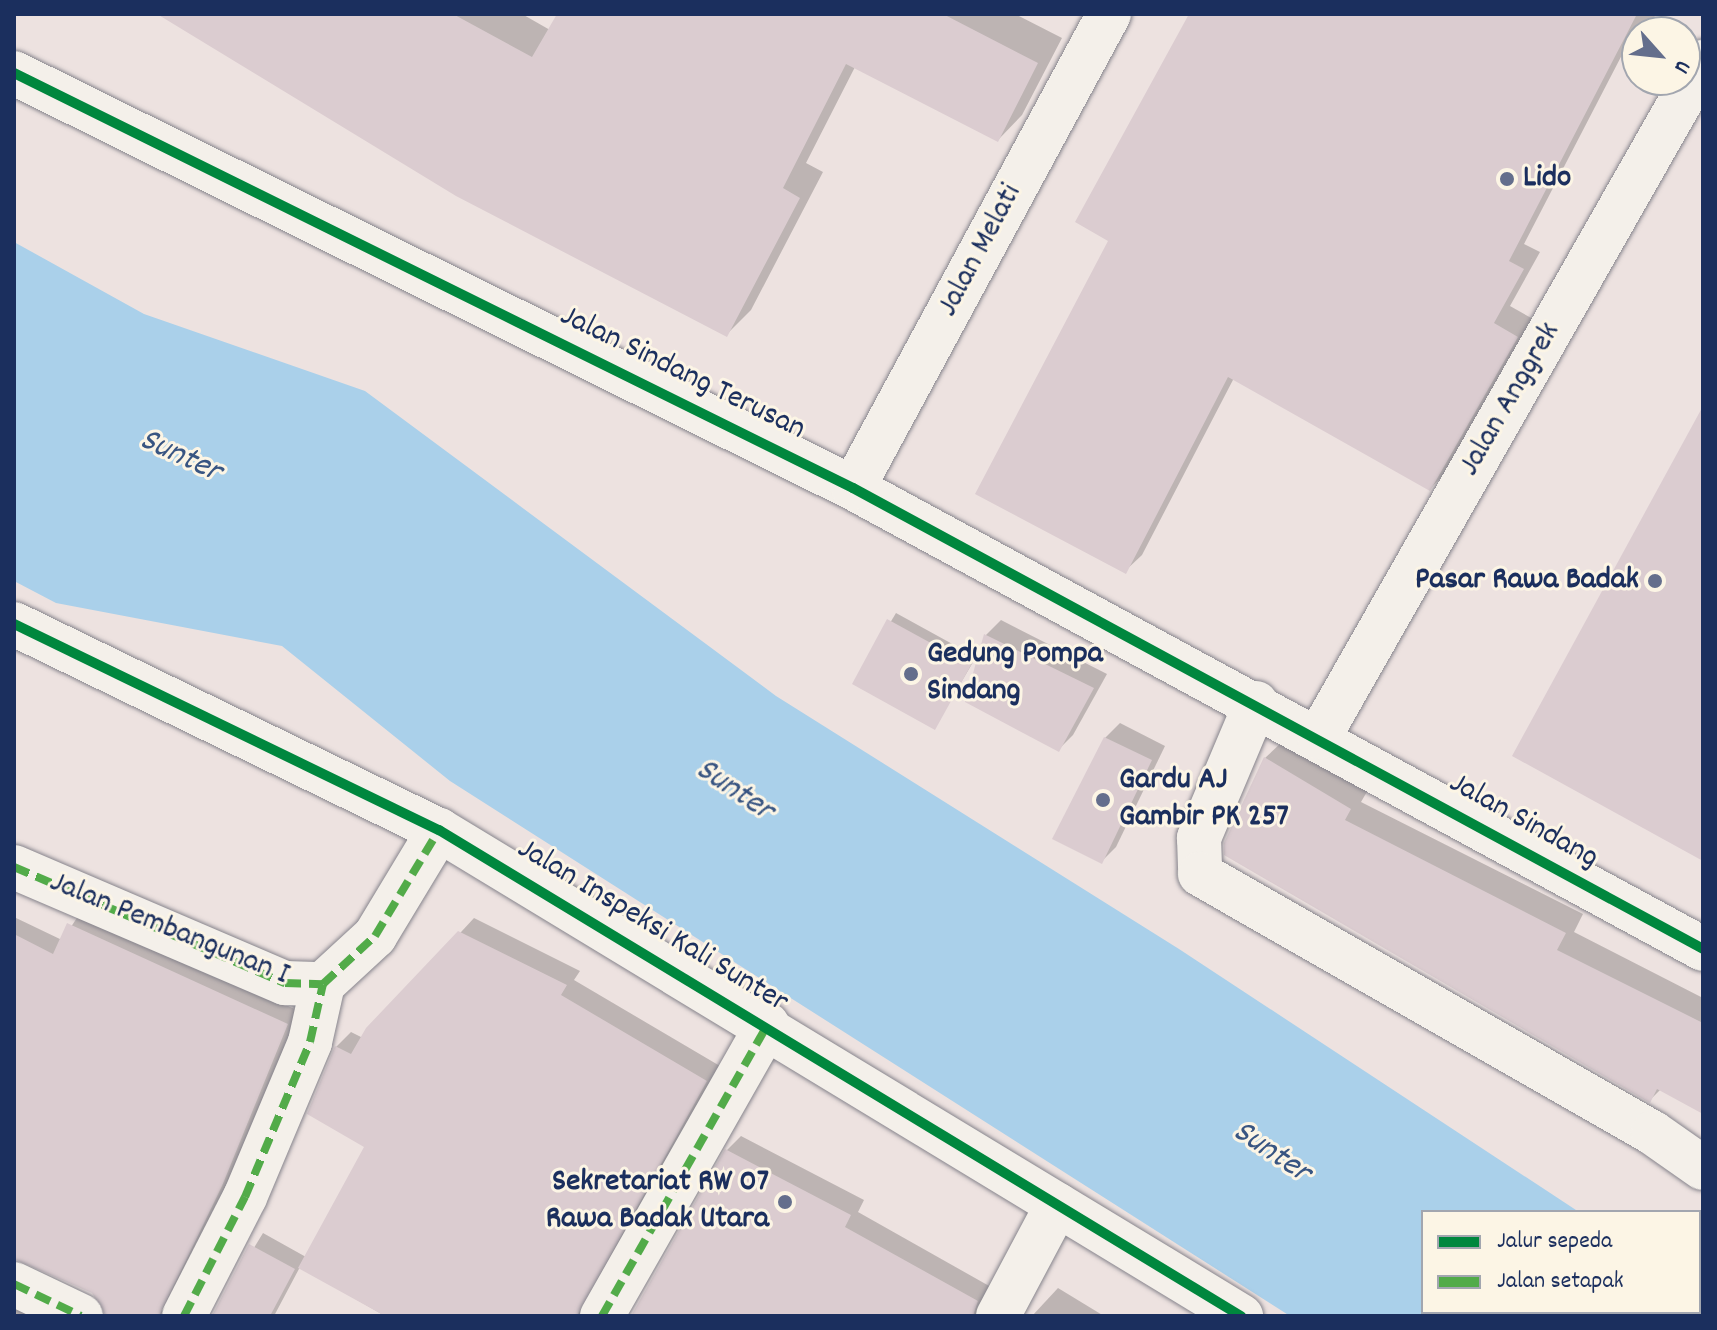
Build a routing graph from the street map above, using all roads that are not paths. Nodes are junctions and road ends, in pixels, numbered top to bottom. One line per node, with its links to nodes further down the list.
1 (1109, 14): 4 (street, Jalan Melati)
2 (1703, 62): 7 (street, Jalan Anggrek)
3 (14, 73): 4 (street, Jalan Sindang Terusan)
4 (853, 488): 6 (street, Jalan Sindang Terusan)
5 (14, 624): 8 (street, Jalan Inspeksi Kali Sunter)
6 (1256, 703): 7 (street, Jalan Sindang Terusan); 13 (street)
7 (1319, 737): 10 (street, Jalan Sindang)
8 (439, 830): 11 (street, Jalan Pembangunan I); 12 (street, Jalan Inspeksi Kali Sunter)
9 (14, 867): 11 (street, Jalan Pembangunan I)
10 (1703, 949)
11 (323, 984): 17 (street)
12 (767, 1025): 14 (street, Jalan Inspeksi Kali Sunter); 18 (street)
13 (1703, 1168)
14 (1057, 1205): 19 (street); 20 (street, Jalan Inspeksi Kali Sunter)
15 (14, 1284): 16 (street)
16 (81, 1316)
17 (184, 1316)
18 (602, 1316)
19 (998, 1316)
20 (1241, 1316)

